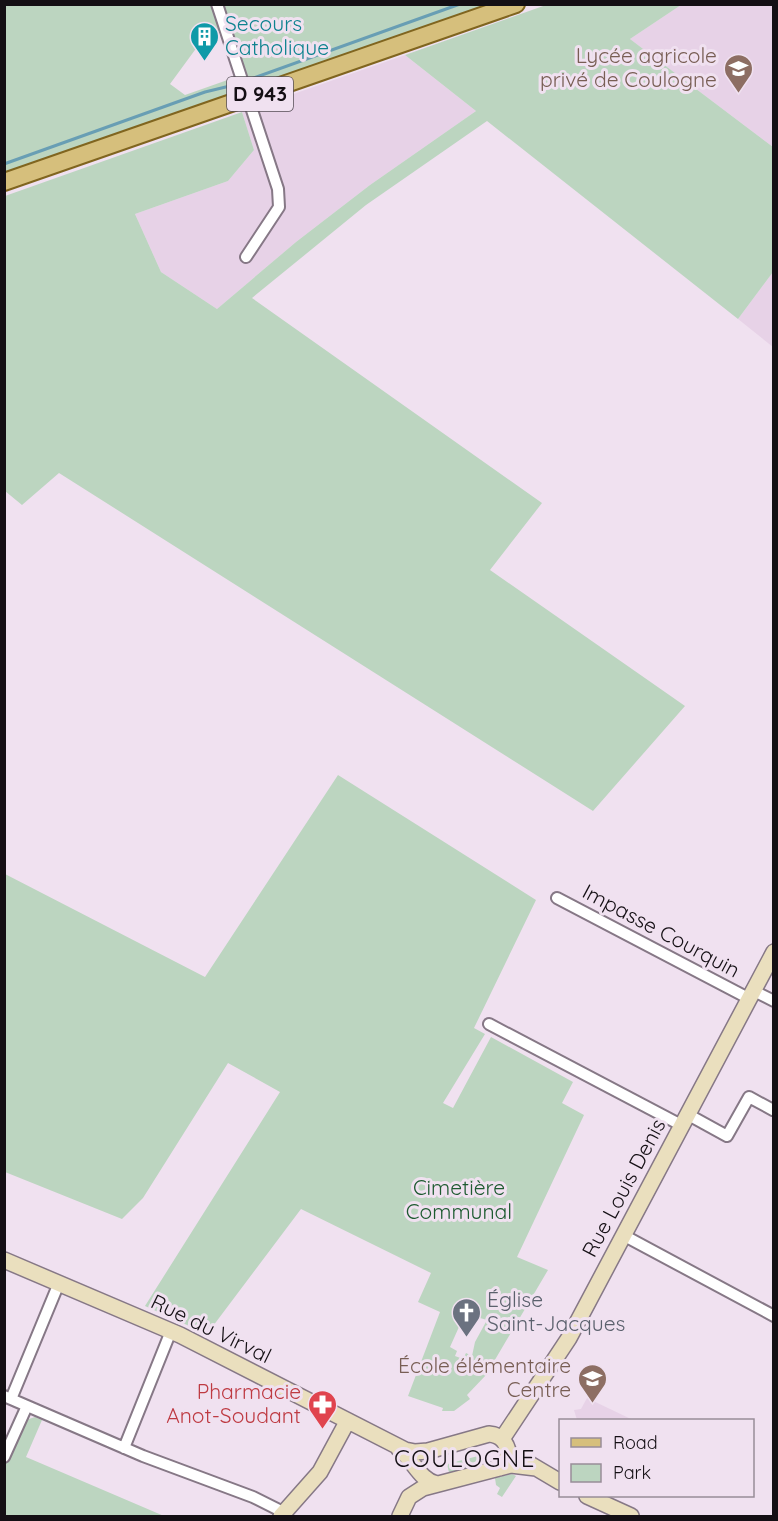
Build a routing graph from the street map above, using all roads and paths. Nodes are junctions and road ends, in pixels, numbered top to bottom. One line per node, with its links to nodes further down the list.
1 (217, 4): 3 (street)
2 (516, 4): 3 (main road, D 943)
3 (247, 98): 4 (main road, D 943); 5 (street)
4 (4, 182)
5 (246, 257)
6 (557, 898): 8 (street, Impasse Courquin)
7 (774, 952): 8 (street, Rue Louis Denis)
8 (750, 994): 9 (street, Impasse Courquin); 12 (street, Rue Louis Denis)
9 (774, 1002)
10 (489, 1023): 12 (street)
11 (773, 1110): 12 (street)
12 (684, 1119): 13 (street, Rue Louis Denis)
13 (623, 1235): 16 (street); 21 (street, Rue Louis Denis)
14 (4, 1260): 15 (street, Rue du Virval)
15 (59, 1283): 17 (street, Rue du Virval); 18 (street)
16 (774, 1316)
17 (171, 1331): 20 (street, Rue du Virval); 23 (street)
18 (8, 1398): 19 (street)
19 (27, 1406): 23 (street); 25 (street)
20 (347, 1422): 22 (street, Rue du Virval); 33 (street)
21 (505, 1442): 24 (street); 26 (street, Rue Louis Denis); 27 (street)
22 (394, 1446): 24 (street, Rue du Virval); 28 (street, Rue du Virval)
23 (123, 1448): 33 (street)
24 (428, 1451): 28 (street)
25 (4, 1457)
26 (500, 1468): 27 (street); 30 (street)
27 (536, 1468): 29 (street)
28 (420, 1473): 30 (street, Rue du Virval)
29 (559, 1481)
30 (437, 1484): 34 (street)
31 (588, 1497): 32 (street)
32 (605, 1511): 35 (street)
33 (283, 1515)
34 (400, 1516)
35 (631, 1516)

